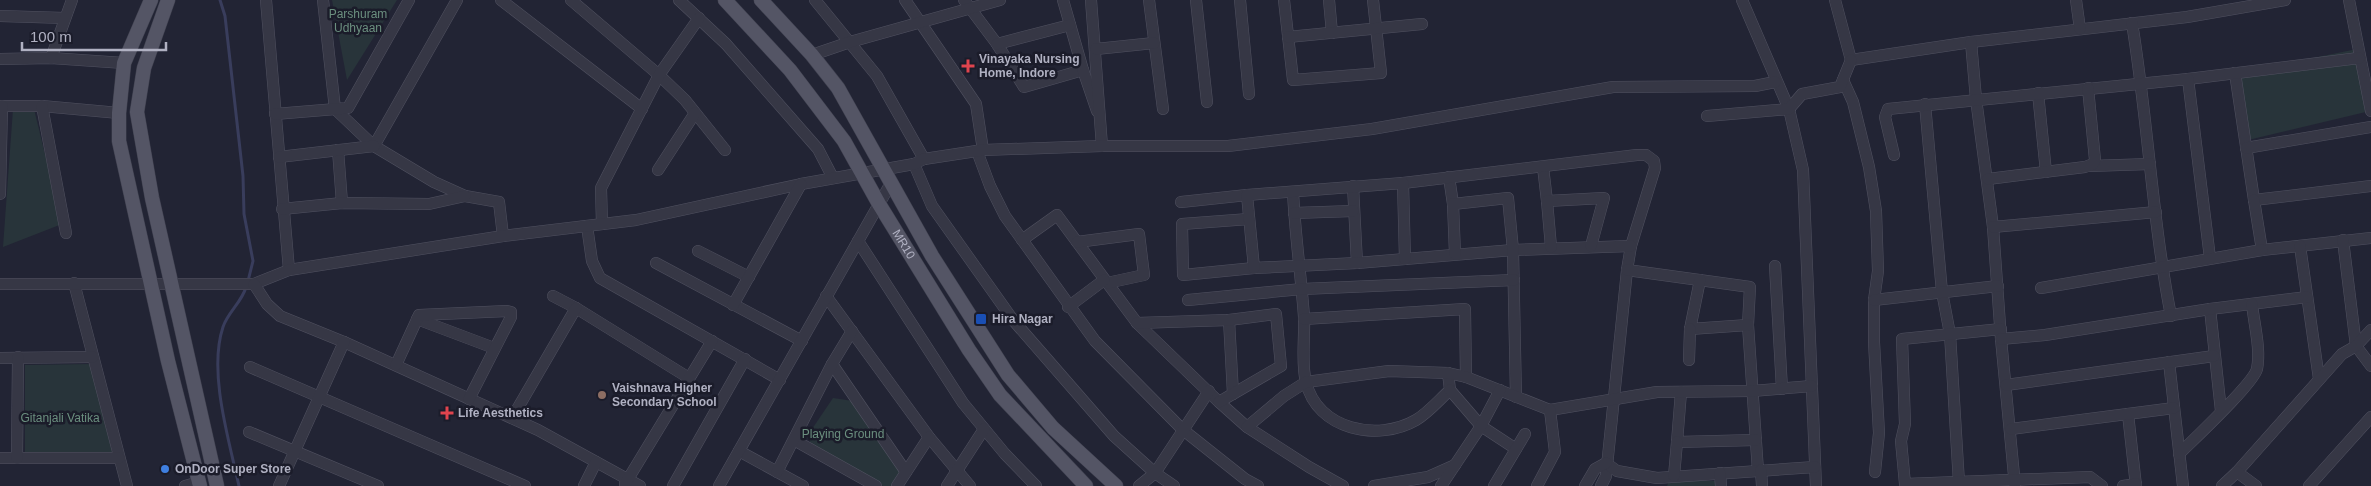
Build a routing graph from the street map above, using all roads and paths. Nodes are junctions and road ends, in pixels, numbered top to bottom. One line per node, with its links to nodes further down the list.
1 (72, 0): 32 (street)
2 (151, 0): 52 (main road)
3 (168, 0): 152 (main road)
4 (266, 0): 75 (street)
5 (323, 0): 68 (street)
6 (409, 0): 68 (street)
7 (457, 0): 79 (street)
8 (572, 0): 55 (street)
9 (679, 0): 33 (street)
10 (725, 0): 94 (main road, MR10)
11 (761, 0): 47 (main road, MR10)
12 (815, 0): 42 (street)
13 (905, 0): 34 (street)
14 (1000, 0): 30 (street)
15 (1064, 0): 37 (street)
16 (1091, 0): 46 (street)
17 (1149, 0): 43 (street)
18 (1196, 0): 19 (street); 64 (street)
19 (1201, 0)
20 (1240, 0): 62 (street)
21 (1284, 0): 41 (street)
22 (1329, 0): 40 (street)
23 (1373, 0): 38 (street)
24 (1835, 0): 51 (street)
25 (2076, 0): 39 (street)
26 (2285, 0): 35 (street)
27 (2349, 0): 49 (street)
28 (503, 1): 69 (street)
29 (1740, 2): 58 (street)
30 (967, 4): 34 (street); 45 (street)
31 (0, 16): 32 (street)
32 (64, 18): 48 (street)
33 (699, 18): 55 (street); 96 (street)
34 (921, 22): 42 (street); 84 (street)
35 (2132, 23): 39 (street); 59 (street)
36 (1422, 24): 38 (street)
37 (1070, 25): 45 (street); 53 (street)
38 (1377, 29): 40 (street); 41 (street)
39 (2080, 29): 44 (street)
40 (1332, 33): 41 (street)
41 (1288, 37)
42 (850, 42): 47 (street); 87 (street)
43 (1154, 42): 46 (street); 70 (street)
44 (1972, 42): 51 (street); 63 (street)
45 (998, 44): 53 (street)
46 (1096, 49): 77 (street)
47 (812, 55): 92 (main road, MR10)
48 (51, 58): 50 (street); 52 (street)
49 (2359, 58): 54 (street); 72 (street)
50 (0, 59)
51 (1851, 60): 57 (street)
52 (124, 63): 73 (main road)
53 (1083, 70): 77 (street)
54 (2235, 73): 56 (street); 81 (street)
55 (660, 74): 69 (street); 74 (street)
56 (2188, 79): 59 (street); 137 (street)
57 (1843, 80): 71 (street); 163 (street)
58 (1775, 82): 71 (street); 80 (street)
59 (2142, 83): 60 (street); 88 (street)
60 (2088, 88): 61 (street); 89 (street)
61 (2038, 93): 63 (street); 93 (street)
62 (1249, 94)
63 (1976, 99): 65 (street); 97 (street)
64 (1207, 102)
65 (1925, 104): 85 (street); 158 (street)
66 (1, 106): 67 (street); 104 (street)
67 (42, 106): 73 (street); 121 (street)
68 (335, 109): 75 (street); 79 (street)
69 (642, 109): 118 (street)
70 (1163, 109)
71 (1788, 109): 76 (street); 203 (street)
72 (2371, 111)
73 (119, 113): 151 (main road)
74 (695, 113): 83 (street); 91 (street)
75 (275, 114): 86 (street)
76 (1707, 116)
77 (1102, 125): 80 (street)
78 (2371, 127): 81 (street)
79 (374, 146): 82 (street); 106 (street)
80 (1102, 146): 84 (street)
81 (2246, 148): 107 (street)
82 (338, 150): 86 (street); 110 (street)
83 (725, 150)
84 (980, 151): 87 (street); 124 (street)
85 (1894, 155)
86 (278, 157): 113 (street)
87 (919, 162): 92 (street); 250 (street)
88 (2150, 164): 89 (street); 115 (street)
89 (2090, 166): 93 (street)
90 (1543, 167): 95 (street); 108 (street); 129 (street)
91 (658, 170)
92 (883, 170): 94 (street); 98 (main road, MR10)
93 (2046, 172): 97 (street)
94 (862, 173): 96 (street); 111 (main road, MR10)
95 (1449, 177): 99 (street); 112 (street)
96 (834, 178): 100 (street)
97 (1988, 179): 120 (street)
98 (891, 183): 111 (street); 277 (main road, MR10)
99 (1403, 183): 101 (street); 136 (street)
100 (801, 184): 118 (street); 146 (street)
101 (1353, 186): 103 (street); 114 (street)
102 (2371, 186): 107 (street)
103 (1293, 192): 105 (street); 116 (street)
104 (0, 194)
105 (1247, 195): 109 (street); 117 (street)
106 (465, 196): 110 (street); 122 (street)
107 (2254, 200): 133 (street)
108 (1547, 201): 128 (street); 131 (street)
109 (1181, 202)
110 (342, 203): 113 (street)
111 (879, 204): 126 (street); 276 (main road, MR10)
112 (1453, 204): 132 (street); 135 (street)
113 (282, 209): 144 (street)
114 (1353, 212): 116 (street); 139 (street)
115 (2156, 212): 120 (street); 143 (street)
116 (1294, 213): 140 (street)
117 (1249, 218): 142 (street); 142 (street)
118 (602, 224): 119 (street)
119 (587, 226): 122 (street); 180 (street)
120 (1993, 227): 155 (street)
121 (66, 233)
122 (503, 236): 144 (street)
123 (2371, 238): 125 (street)
124 (1022, 240): 127 (street); 166 (street)
125 (2343, 240): 130 (street); 183 (street)
126 (858, 242): 160 (street); 224 (street)
127 (1077, 242): 149 (street); 149 (street)
128 (1591, 246): 129 (street); 131 (street)
129 (1631, 246): 145 (street)
130 (2300, 246): 133 (street); 161 (street)
131 (1551, 247): 132 (street)
132 (1514, 250): 135 (street); 147 (street)
133 (2262, 250): 137 (street)
134 (698, 251): 146 (street)
135 (1455, 254): 136 (street)
136 (1405, 258): 139 (street)
137 (2210, 258): 143 (street)
138 (656, 263): 165 (street)
139 (1357, 263): 140 (street)
140 (1298, 265): 142 (street); 157 (street)
141 (1775, 266): 204 (street)
142 (1254, 268)
143 (2162, 268): 156 (street); 169 (street)
144 (289, 270): 154 (street)
145 (1626, 270): 148 (street); 213 (street)
146 (749, 277): 165 (street)
147 (1514, 280): 157 (street); 212 (street)
148 (1700, 280): 174 (street); 175 (street)
149 (1106, 281): 166 (street); 173 (street)
150 (74, 283): 151 (street); 153 (street); 186 (street)
151 (151, 283): 152 (street); 256 (main road)
152 (170, 283): 154 (street); 262 (main road)
153 (0, 284)
154 (254, 284): 182 (street)
155 (1998, 286): 158 (street); 179 (street)
156 (2041, 288)
157 (1302, 289): 162 (street); 170 (street)
158 (1942, 292): 163 (street); 178 (street)
159 (553, 296): 167 (street)
160 (826, 296): 176 (street); 181 (street)
161 (2308, 297): 164 (street); 199 (street)
162 (1188, 300)
163 (1874, 300): 248 (street)
164 (2252, 304): 168 (street); 218 (street)
165 (733, 305): 181 (street)
166 (1068, 306): 225 (street)
167 (576, 308): 198 (street); 220 (street)
168 (2210, 309): 169 (street); 185 (street)
169 (2171, 316): 179 (street)
170 (1304, 318): 197 (street); 201 (street)
171 (417, 319): 184 (street); 184 (street); 193 (street)
172 (1229, 320): 173 (street); 210 (street); 210 (street)
173 (1137, 323): 208 (street)
174 (1748, 325): 175 (street); 207 (street)
175 (1690, 329): 190 (street)
176 (852, 330): 192 (street); 229 (street)
177 (2371, 330): 183 (street)
178 (1950, 334): 179 (street); 255 (street); 255 (street)
179 (2001, 334): 202 (street)
180 (712, 341): 189 (street); 198 (street)
181 (802, 341): 200 (street)
182 (344, 342): 193 (street); 211 (street)
183 (2356, 346): 194 (street); 199 (street)
184 (494, 348): 214 (street)
185 (2214, 356): 191 (street); 218 (street)
186 (93, 357): 188 (street); 239 (street)
187 (0, 358): 188 (street)
188 (18, 358): 238 (street)
189 (745, 359): 200 (street); 268 (street)
190 (1689, 360)
191 (2170, 362): 202 (street); 216 (street)
192 (832, 364): 230 (street); 247 (street)
193 (396, 365): 214 (street)
194 (2371, 366)
195 (250, 367): 211 (street)
196 (1448, 373): 197 (street); 201 (street); 205 (street)
197 (1466, 377): 206 (street)
198 (688, 378): 254 (street)
199 (2319, 379): 249 (street)
200 (780, 380): 235 (street)
201 (1306, 382): 205 (street); 223 (street)
202 (2006, 385): 226 (street)
203 (1812, 386): 204 (street); 243 (street)
204 (1782, 389): 207 (street)
205 (1450, 390): 222 (street)
206 (1500, 390): 212 (street); 222 (street)
207 (1752, 391): 209 (street); 231 (street)
208 (1209, 392): 215 (street); 225 (street)
209 (1681, 392): 213 (street); 232 (street)
210 (1233, 394): 215 (street)
211 (320, 397): 234 (street); 265 (street)
212 (1516, 397): 217 (street)
213 (1612, 398): 217 (street); 241 (street)
214 (469, 399): 220 (street)
215 (1219, 402): 223 (street)
216 (2174, 408): 219 (street); 236 (street)
217 (1550, 410): 285 (street)
218 (2221, 411): 236 (street)
219 (2128, 414): 226 (street); 259 (street)
220 (512, 418): 240 (street)
221 (2371, 418): 295 (street)
222 (1481, 426): 233 (street); 242 (street)
223 (1247, 427): 281 (street)
224 (984, 429): 244 (street); 275 (street)
225 (1182, 429): 250 (street); 280 (street)
226 (2011, 429): 257 (street)
227 (249, 432): 234 (street)
228 (1526, 434): 233 (street)
229 (929, 438): 244 (street); 247 (street)
230 (794, 440): 246 (street); 271 (street)
231 (1756, 440): 232 (street); 245 (street)
232 (1677, 442): 252 (street)
233 (1516, 449): 284 (street)
234 (295, 451): 263 (street); 264 (street)
235 (739, 451): 246 (street); 269 (street)
236 (2179, 454): 292 (street)
237 (0, 458): 238 (street)
238 (17, 458): 239 (street)
239 (119, 458): 260 (street)
240 (596, 462): 254 (street); 266 (street)
241 (1606, 463): 253 (street); 286 (street); 287 (street)
242 (1455, 465): 282 (street); 283 (street)
243 (1815, 467): 245 (street); 290 (street)
244 (956, 470): 273 (street); 274 (street)
245 (1760, 470): 251 (street); 289 (street)
246 (777, 472): 270 (street)
247 (906, 472): 272 (street)
248 (1876, 472)
249 (2237, 472): 293 (street); 294 (street)
250 (1155, 473): 278 (street); 279 (street)
251 (1720, 473): 252 (street); 288 (street)
252 (1674, 476): 253 (street)
253 (1655, 482)
254 (626, 483): 267 (street)
255 (1959, 483): 257 (street)
256 (200, 484): 261 (street)
257 (2015, 484): 258 (street)
258 (2097, 484)
259 (2136, 485): 291 (street)
260 (127, 486)
261 (185, 486)
262 (217, 486)
263 (279, 486)
264 (378, 486)
265 (525, 486)
266 (584, 486)
267 (640, 486)
268 (673, 486)
269 (719, 486)
270 (803, 486)
271 (876, 486)
272 (897, 486)
273 (947, 486)
274 (970, 486)
275 (1036, 486)
276 (1086, 486)
277 (1116, 486)
278 (1139, 486)
279 (1174, 486)
280 (1258, 486)
281 (1343, 486)
282 (1374, 486)
283 (1441, 486)
284 (1494, 486)
285 (1537, 486)
286 (1585, 486)
287 (1601, 486)
288 (1721, 486)
289 (1762, 486)
290 (1816, 486)
291 (2122, 486)
292 (2183, 486)
293 (2222, 486)
294 (2256, 486)
295 (2309, 486)

